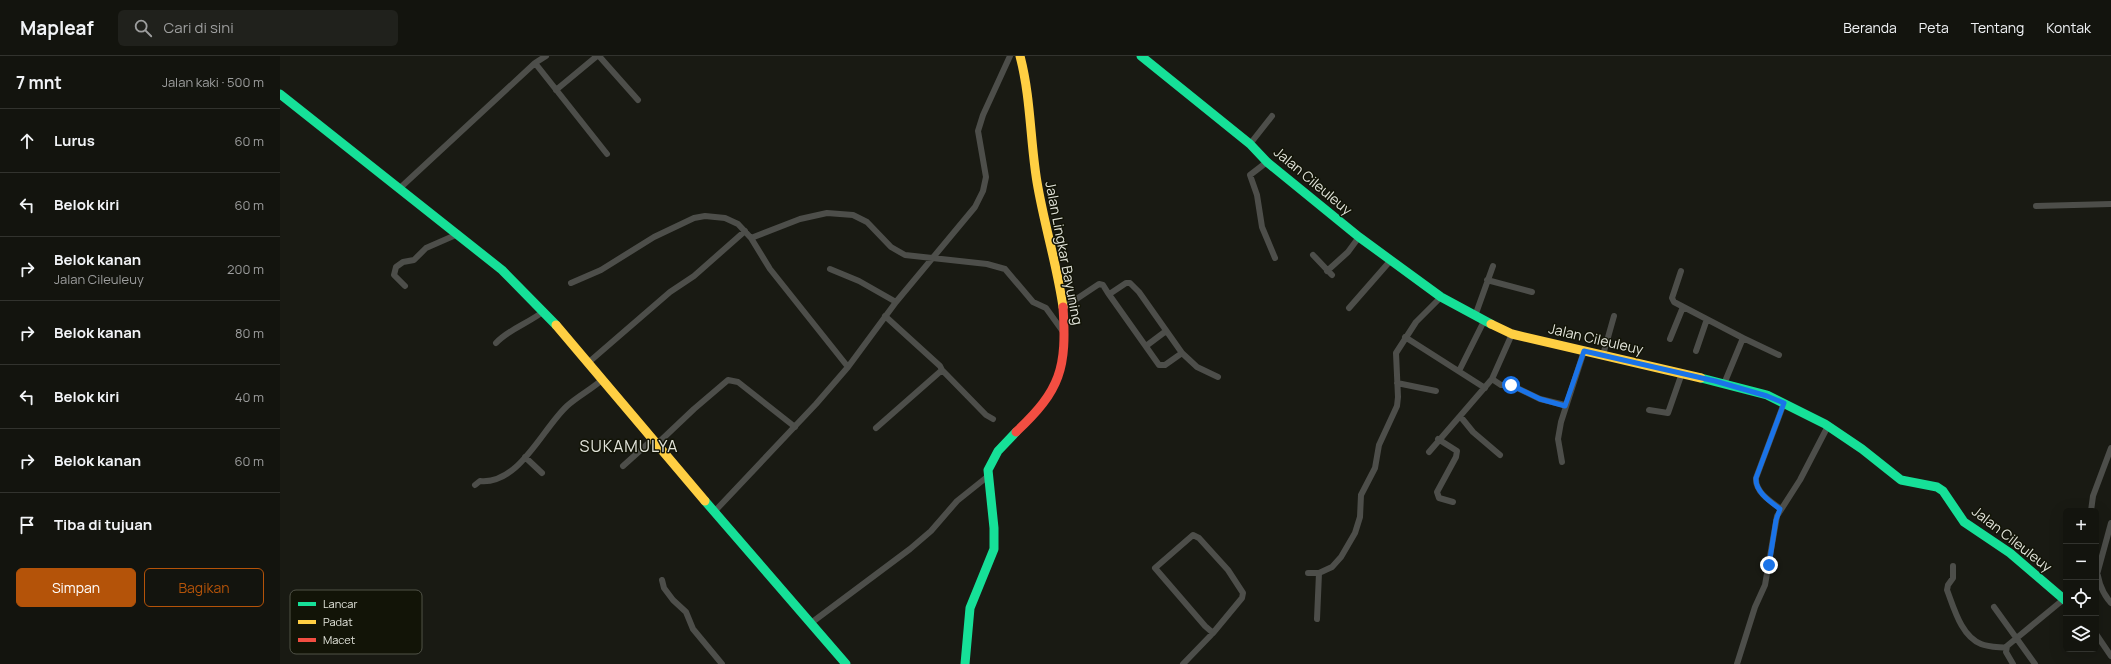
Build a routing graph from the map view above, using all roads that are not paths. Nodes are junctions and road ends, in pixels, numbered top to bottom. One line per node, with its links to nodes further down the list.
1 (546, 56): 6 (street)
2 (598, 56): 7 (street); 9 (street)
3 (1010, 56): 23 (street)
4 (1020, 56): 36 (main road, Jalan Lingkar Bayuning)
5 (1141, 56): 11 (main road, Jalan Cileuleuy)
6 (535, 63): 7 (street); 14 (street)
7 (556, 90): 12 (street)
8 (280, 94): 14 (main road)
9 (638, 100)
10 (1272, 116): 11 (street)
11 (1250, 144): 13 (main road, Jalan Cileuleuy)
12 (607, 154)
13 (1267, 162): 19 (main road, Jalan Cileuleuy); 22 (street)
14 (400, 188): 18 (main road)
15 (2111, 204): 16 (street)
16 (2036, 206)
17 (745, 231): 20 (street); 29 (street); 57 (street)
18 (458, 234): 30 (street); 38 (main road)
19 (1359, 237): 21 (street); 24 (main road, Jalan Cileuleuy)
20 (751, 238): 23 (street); 58 (street)
21 (1313, 255)
22 (1275, 258)
23 (932, 259): 34 (street); 45 (street)
24 (1391, 260): 33 (main road, Jalan Cileuleuy); 37 (street)
25 (1493, 266): 28 (street)
26 (830, 269): 34 (street)
27 (1681, 271): 35 (street)
28 (1487, 280): 31 (street); 40 (street)
29 (572, 284)
30 (405, 286)
31 (1532, 292)
32 (1108, 293): 36 (street); 44 (street); 51 (street)
33 (1441, 297): 40 (main road, Jalan Cileuleuy); 47 (street)
34 (896, 302): 39 (street)
35 (1683, 307): 42 (street); 49 (street)
36 (1063, 308): 45 (main road, Jalan Lingkar Bayuning)
37 (1349, 308)
38 (544, 311): 50 (street); 57 (main road)
39 (885, 316): 58 (street); 59 (street)
40 (1475, 316): 43 (main road, Jalan Cileuleuy)
41 (1614, 316): 55 (street)
42 (1707, 319): 48 (street); 53 (street)
43 (1484, 321): 46 (main road, Jalan Cileuleuy); 60 (street)
44 (1166, 331): 51 (street); 54 (street)
45 (1065, 334): 86 (main road, Jalan Lingkar Bayuning)
46 (1512, 334): 52 (main road, Jalan Cileuleuy); 64 (street)
47 (1406, 337): 60 (street); 65 (street)
48 (1743, 338): 56 (street); 66 (street)
49 (1670, 339)
50 (496, 343)
51 (1146, 346): 54 (street)
52 (1584, 351): 55 (main road, Jalan Cileuleuy); 70 (street)
53 (1696, 351)
54 (1182, 353): 62 (street)
55 (1603, 355): 61 (main road, Jalan Cileuleuy)
56 (1779, 355)
57 (589, 362): 63 (main road)
58 (848, 367): 75 (street)
59 (942, 370): 73 (street); 76 (street)
60 (1459, 371): 67 (street)
61 (1682, 373): 66 (main road, Jalan Cileuleuy); 71 (street)
62 (1218, 377)
63 (603, 378): 78 (main road); 82 (street)
64 (1492, 379): 67 (street); 70 (street)
65 (1397, 383): 68 (street); 96 (street)
66 (1724, 384): 69 (main road, Jalan Cileuleuy)
67 (1485, 388): 72 (street)
68 (1436, 391)
69 (1784, 403): 74 (main road, Jalan Cileuleuy); 90 (street)
70 (1565, 406): 83 (street)
71 (1649, 410)
72 (1460, 416): 77 (street); 81 (street)
73 (993, 419)
74 (1828, 426): 90 (street); 99 (main road, Jalan Cileuleuy)
75 (795, 427): 78 (street); 91 (street)
76 (876, 428)
77 (1438, 440): 80 (street); 88 (street)
78 (655, 441): 84 (street); 91 (main road)
79 (2111, 448): 89 (street)
80 (1428, 452)
81 (1500, 455)
82 (525, 457): 85 (street); 87 (street)
83 (1562, 462)
84 (623, 466)
85 (542, 473)
86 (987, 477): 104 (street); 112 (main road, Jalan Lingkar Bayuning)
87 (475, 485)
88 (1453, 502)
89 (2091, 508)
90 (1780, 509): 114 (street)
91 (714, 512): 104 (main road)
92 (2111, 523): 94 (street)
93 (1953, 566): 108 (street)
94 (2099, 567)
95 (1308, 573): 96 (street)
96 (1319, 573): 103 (street)
97 (662, 580): 110 (street)
98 (2098, 580): 101 (street)
99 (2063, 598)
100 (2063, 602): 106 (street)
101 (2111, 603)
102 (1994, 607): 106 (street)
103 (1317, 619)
104 (811, 623): 111 (main road)
105 (1213, 634): 105 (street); 113 (street)
106 (2016, 637): 108 (street); 116 (street)
107 (2099, 638): 109 (street)
108 (2006, 648): 115 (street)
109 (2111, 656)
110 (722, 664)
111 (846, 664)
112 (965, 664)
113 (1183, 664)
114 (1737, 664)
115 (2013, 664)
116 (2035, 664)

